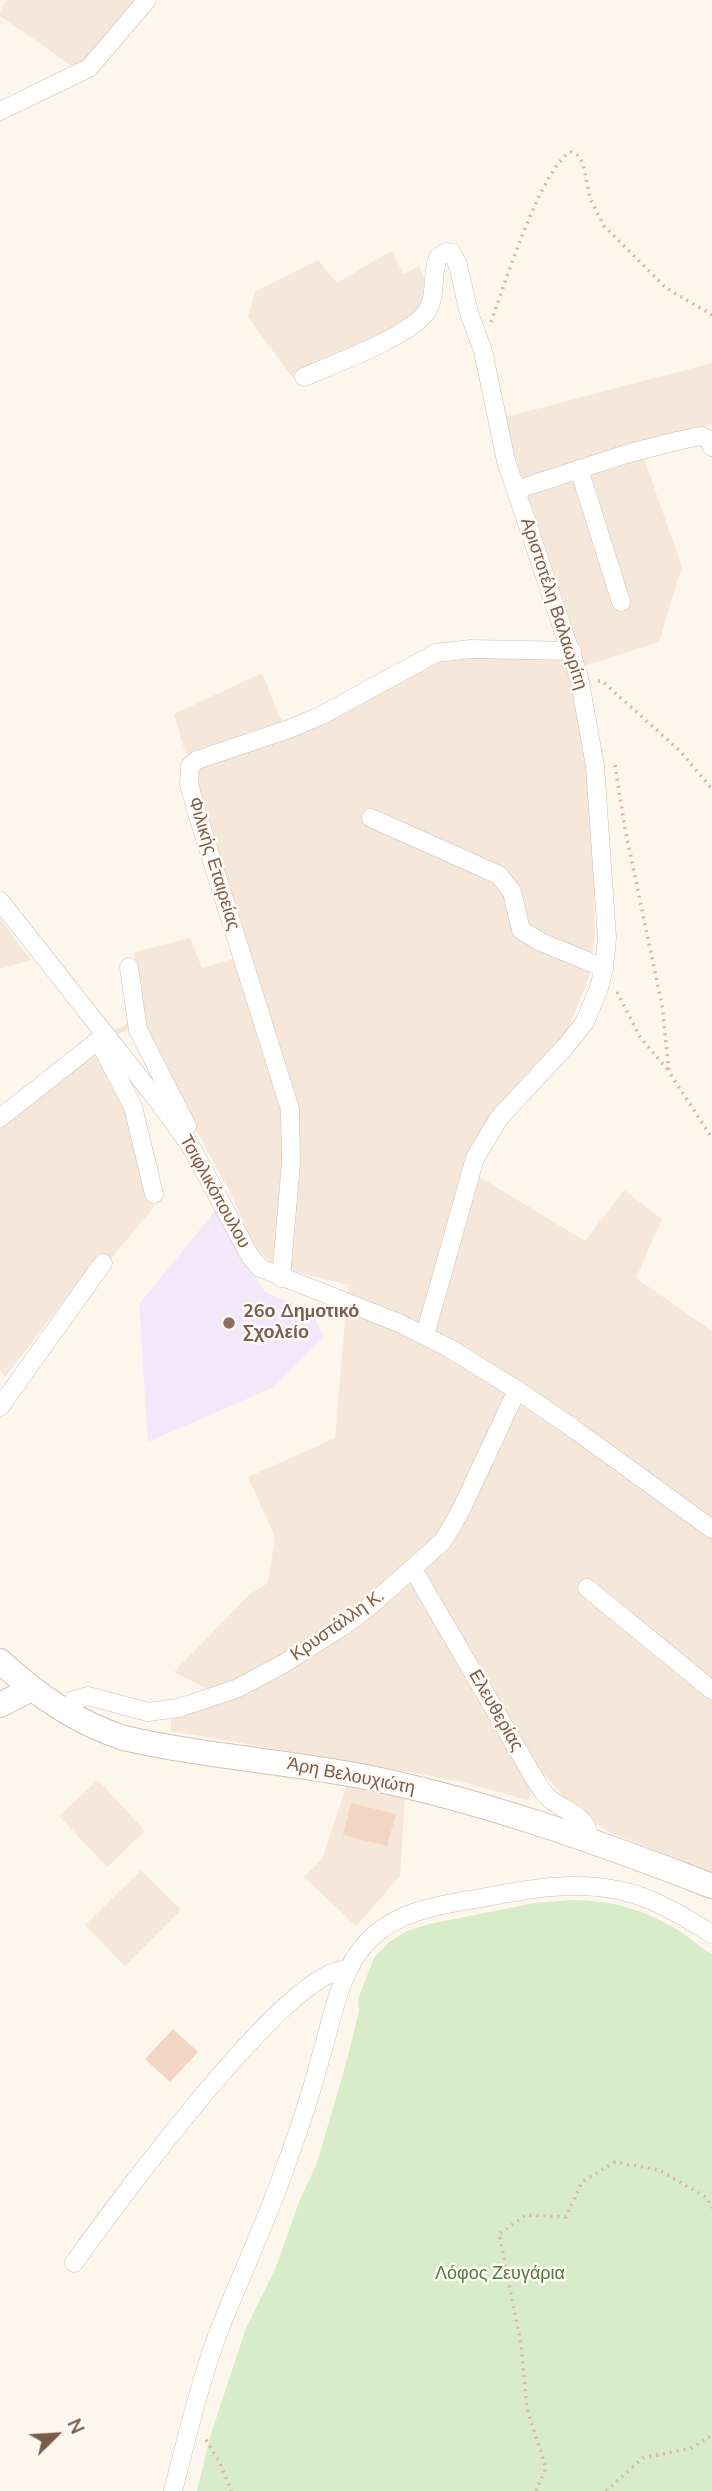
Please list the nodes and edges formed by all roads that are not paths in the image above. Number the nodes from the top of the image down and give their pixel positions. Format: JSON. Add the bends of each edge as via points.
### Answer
{"nodes":[{"id":1,"x":147,"y":0,"type":"edge"},
{"id":2,"x":0,"y":111,"type":"edge"},
{"id":3,"x":304,"y":377,"type":"dead end"},
{"id":4,"x":712,"y":447,"type":"edge"},
{"id":5,"x":579,"y":469,"type":"junction"},
{"id":6,"x":516,"y":490,"type":"junction"},
{"id":7,"x":621,"y":602,"type":"dead end"},
{"id":8,"x":572,"y":651,"type":"junction"},
{"id":9,"x":371,"y":818,"type":"dead end"},
{"id":10,"x":0,"y":901,"type":"edge"},
{"id":11,"x":129,"y":967,"type":"dead end"},
{"id":12,"x":604,"y":968,"type":"junction"},
{"id":13,"x":105,"y":1035,"type":"junction"},
{"id":14,"x":0,"y":1118,"type":"edge"},
{"id":15,"x":196,"y":1156,"type":"junction"},
{"id":16,"x":154,"y":1194,"type":"dead end"},
{"id":17,"x":103,"y":1263,"type":"dead end"},
{"id":18,"x":281,"y":1278,"type":"junction"},
{"id":19,"x":425,"y":1335,"type":"junction"},
{"id":20,"x":517,"y":1390,"type":"junction"},
{"id":21,"x":3,"y":1395,"type":"edge"},
{"id":22,"x":712,"y":1529,"type":"edge"},
{"id":23,"x":413,"y":1569,"type":"junction"},
{"id":24,"x":587,"y":1588,"type":"dead end"},
{"id":25,"x":0,"y":1661,"type":"edge"},
{"id":26,"x":31,"y":1689,"type":"junction"},
{"id":27,"x":712,"y":1689,"type":"edge"},
{"id":28,"x":0,"y":1705,"type":"edge"},
{"id":29,"x":66,"y":1712,"type":"junction"},
{"id":30,"x":588,"y":1839,"type":"junction"},
{"id":31,"x":712,"y":1886,"type":"edge"},
{"id":32,"x":712,"y":1934,"type":"edge"},
{"id":33,"x":348,"y":1969,"type":"junction"},
{"id":34,"x":74,"y":2263,"type":"dead end"},
{"id":35,"x":173,"y":2491,"type":"edge"}],
"edges":[{"from":1,"to":2,"type":"street","via":[[89,68]]},
{"from":3,"to":6,"type":"street","name":"Αριστοτέλη Βαλαωρίτη","via":[[419,320],[431,303],[436,263],[452,253],[480,341],[502,447]]},
{"from":4,"to":5,"type":"street","via":[[698,436]]},
{"from":5,"to":6,"type":"street"},
{"from":5,"to":7,"type":"street"},
{"from":6,"to":8,"type":"street","name":"Αριστοτέλη Βαλαωρίτη"},
{"from":8,"to":12,"type":"street","name":"Αριστοτέλη Βαλαωρίτη","via":[[599,801],[607,937]]},
{"from":8,"to":18,"type":"street","name":"Φιλικής Εταιρείας","via":[[436,653],[320,716],[190,766],[194,804],[290,1109],[291,1163]]},
{"from":9,"to":12,"type":"street","via":[[499,875],[512,892],[521,930]]},
{"from":10,"to":13,"type":"street","name":"Τσιφλικόπουλου"},
{"from":11,"to":15,"type":"street","via":[[138,1030],[192,1135]]},
{"from":12,"to":19,"type":"street","name":"Αριστοτέλη Βαλαωρίτη","via":[[580,1028],[482,1143]]},
{"from":13,"to":14,"type":"street"},
{"from":13,"to":15,"type":"street","name":"Τσιφλικόπουλου"},
{"from":13,"to":16,"type":"street","via":[[102,1044],[132,1107]]},
{"from":15,"to":18,"type":"street","name":"Τσιφλικόπουλου","via":[[250,1256],[260,1268]]},
{"from":17,"to":21,"type":"street"},
{"from":18,"to":19,"type":"street","name":"Τσιφλικόπουλου"},
{"from":19,"to":20,"type":"street","name":"Τσιφλικόπουλου"},
{"from":20,"to":22,"type":"street","name":"Τσιφλικόπουλου"},
{"from":20,"to":23,"type":"street","name":"Κρυστάλλη Κ.","via":[[453,1526]]},
{"from":23,"to":29,"type":"street","name":"Κρυστάλλη Κ.","via":[[342,1627],[236,1689],[159,1712],[83,1696]]},
{"from":23,"to":30,"type":"street","name":"Ελευθερίας","via":[[533,1776],[551,1800],[584,1823]]},
{"from":24,"to":27,"type":"street"},
{"from":25,"to":26,"type":"street","name":"Άρη Βελουχιώτη"},
{"from":26,"to":28,"type":"street"},
{"from":26,"to":29,"type":"street","name":"Άρη Βελουχιώτη"},
{"from":29,"to":30,"type":"street","name":"Άρη Βελουχιώτη","via":[[124,1738],[394,1783]]},
{"from":30,"to":31,"type":"street","name":"Άρη Βελουχιώτη"},
{"from":32,"to":33,"type":"street","via":[[668,1908],[623,1891],[583,1885],[544,1887],[404,1916],[369,1940]]},
{"from":33,"to":34,"type":"street","via":[[333,1971],[317,1981],[249,2045],[147,2164]]},
{"from":33,"to":35,"type":"street","via":[[267,2220],[220,2330]]}]}
